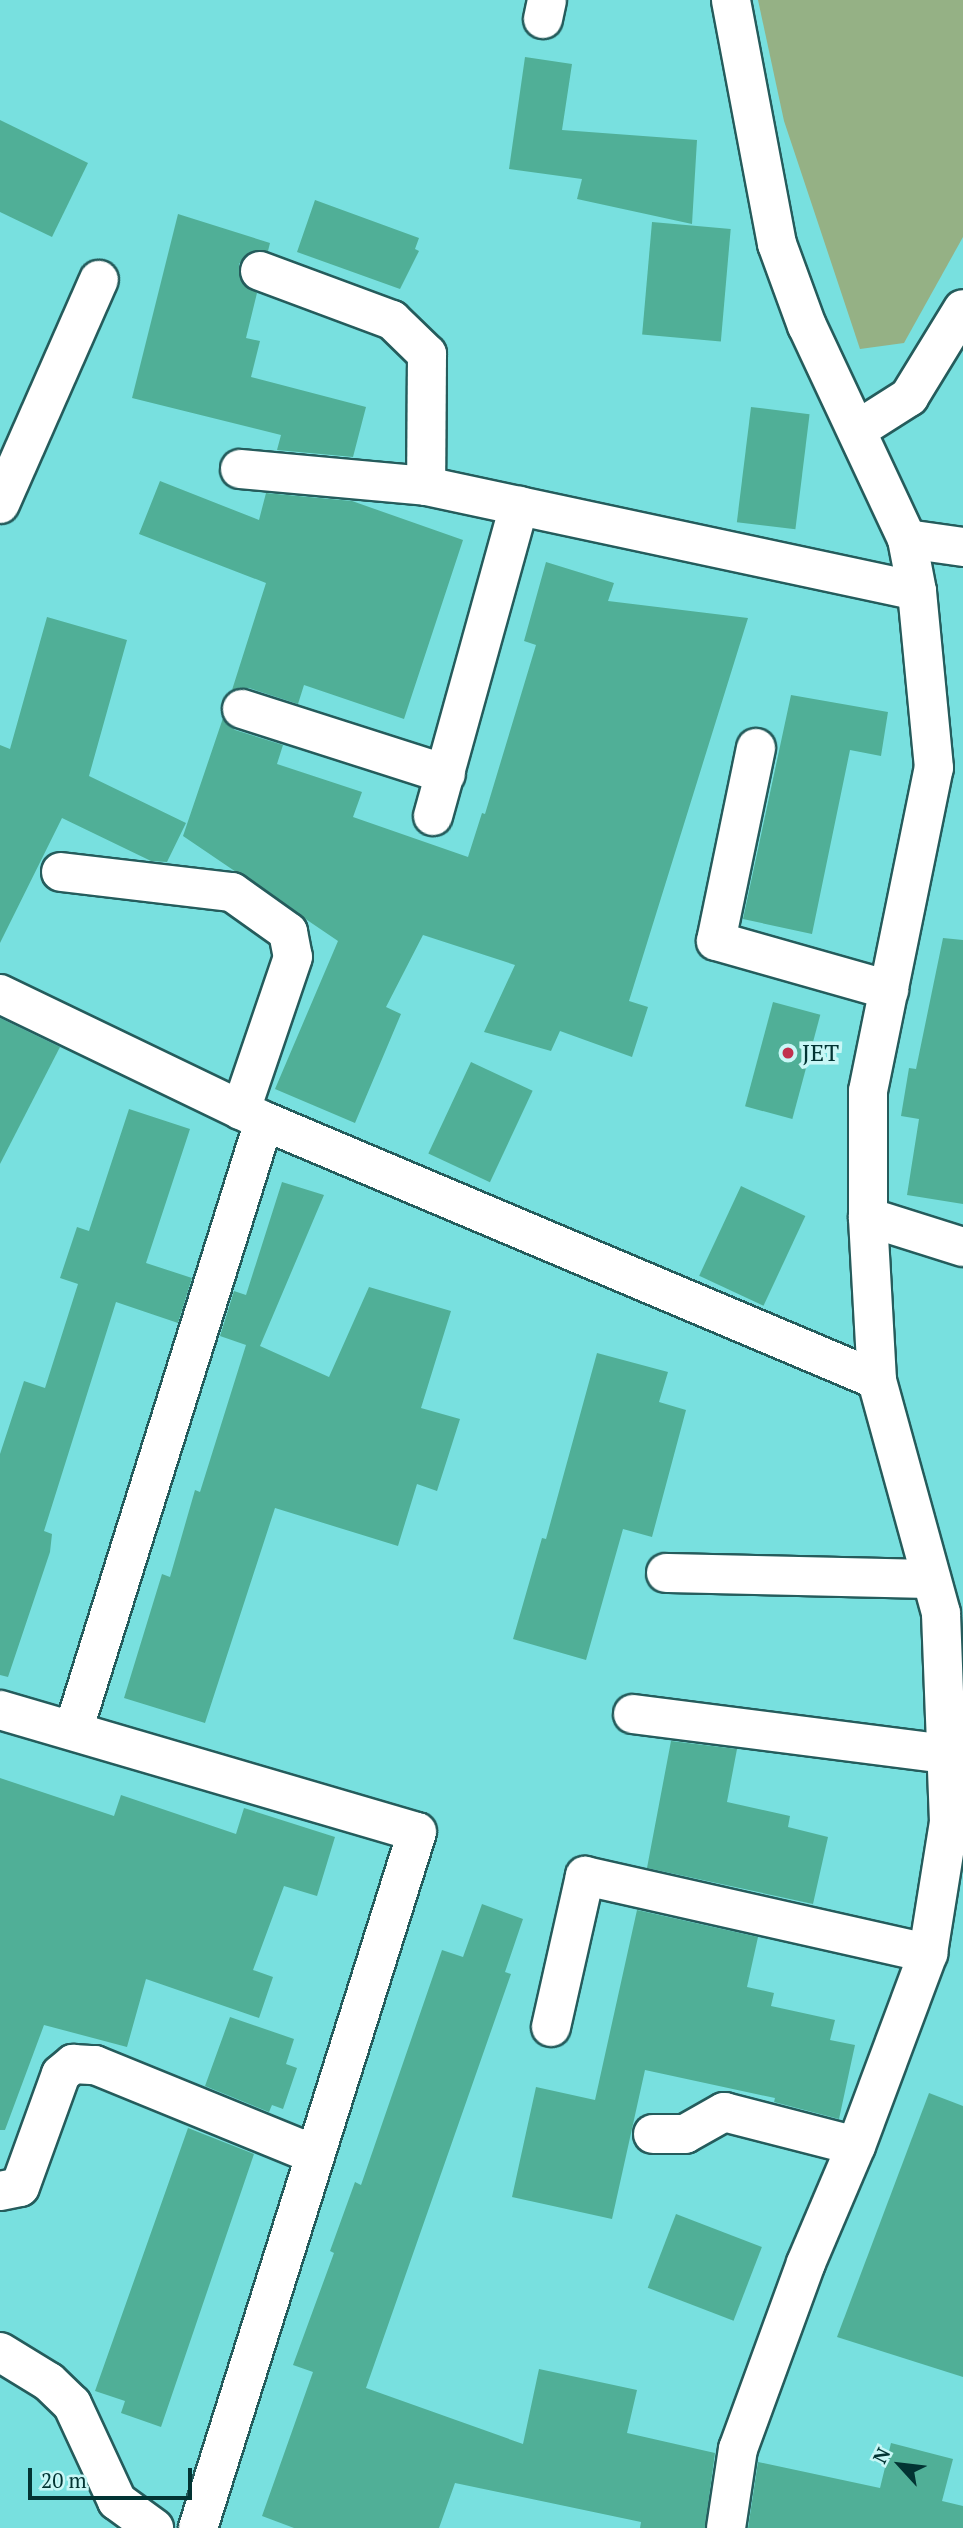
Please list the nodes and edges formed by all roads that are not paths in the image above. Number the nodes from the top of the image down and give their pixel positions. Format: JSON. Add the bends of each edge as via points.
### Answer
{"nodes":[{"id":1,"x":731,"y":0,"type":"edge"},
{"id":2,"x":260,"y":271,"type":"dead end"},
{"id":3,"x":99,"y":280,"type":"dead end"},
{"id":4,"x":963,"y":309,"type":"edge"},
{"id":5,"x":856,"y":430,"type":"junction"},
{"id":6,"x":240,"y":469,"type":"dead end"},
{"id":7,"x":426,"y":485,"type":"junction"},
{"id":8,"x":0,"y":504,"type":"edge"},
{"id":9,"x":519,"y":506,"type":"junction"},
{"id":10,"x":907,"y":539,"type":"junction"},
{"id":11,"x":963,"y":547,"type":"edge"},
{"id":12,"x":916,"y":591,"type":"junction"},
{"id":13,"x":242,"y":709,"type":"dead end"},
{"id":14,"x":756,"y":748,"type":"dead end"},
{"id":15,"x":446,"y":774,"type":"junction"},
{"id":16,"x":433,"y":816,"type":"dead end"},
{"id":17,"x":61,"y":872,"type":"dead end"},
{"id":18,"x":889,"y":990,"type":"junction"},
{"id":19,"x":0,"y":994,"type":"edge"},
{"id":20,"x":252,"y":1115,"type":"junction"},
{"id":21,"x":868,"y":1217,"type":"junction"},
{"id":22,"x":963,"y":1247,"type":"edge"},
{"id":23,"x":877,"y":1380,"type":"junction"},
{"id":24,"x":666,"y":1573,"type":"dead end"},
{"id":25,"x":945,"y":1602,"type":"edge"},
{"id":26,"x":0,"y":1710,"type":"edge"},
{"id":27,"x":633,"y":1714,"type":"dead end"},
{"id":28,"x":73,"y":1731,"type":"junction"},
{"id":29,"x":947,"y":1754,"type":"junction"},
{"id":30,"x":928,"y":1953,"type":"junction"},
{"id":31,"x":551,"y":2027,"type":"dead end"},
{"id":32,"x":653,"y":2134,"type":"dead end"},
{"id":33,"x":856,"y":2146,"type":"junction"},
{"id":34,"x":315,"y":2155,"type":"junction"},
{"id":35,"x":0,"y":2191,"type":"edge"},
{"id":36,"x":0,"y":2352,"type":"edge"},
{"id":37,"x":154,"y":2528,"type":"edge"},
{"id":38,"x":198,"y":2528,"type":"edge"},
{"id":39,"x":726,"y":2528,"type":"edge"}],
"edges":[{"from":1,"to":5,"type":"street","via":[[777,244],[807,326]]},
{"from":2,"to":7,"type":"street","via":[[392,320],[427,354]]},
{"from":3,"to":8,"type":"street"},
{"from":4,"to":5,"type":"street","via":[[909,397]]},
{"from":5,"to":10,"type":"street"},
{"from":6,"to":7,"type":"street"},
{"from":7,"to":9,"type":"street"},
{"from":9,"to":12,"type":"street"},
{"from":9,"to":15,"type":"street"},
{"from":10,"to":11,"type":"street"},
{"from":10,"to":12,"type":"street"},
{"from":12,"to":18,"type":"street","via":[[934,768]]},
{"from":13,"to":15,"type":"street"},
{"from":14,"to":18,"type":"street","via":[[716,941]]},
{"from":15,"to":16,"type":"street"},
{"from":17,"to":20,"type":"street","via":[[232,892],[288,932],[293,957]]},
{"from":18,"to":21,"type":"street","via":[[868,1091]]},
{"from":19,"to":20,"type":"street"},
{"from":20,"to":23,"type":"street"},
{"from":20,"to":28,"type":"street"},
{"from":21,"to":22,"type":"street"},
{"from":21,"to":23,"type":"street"},
{"from":23,"to":25,"type":"street"},
{"from":24,"to":25,"type":"street"},
{"from":25,"to":29,"type":"street"},
{"from":26,"to":28,"type":"street"},
{"from":27,"to":29,"type":"street"},
{"from":28,"to":34,"type":"street","via":[[417,1832]]},
{"from":29,"to":30,"type":"street","via":[[948,1822]]},
{"from":30,"to":31,"type":"street","via":[[585,1876]]},
{"from":30,"to":33,"type":"street"},
{"from":32,"to":33,"type":"street","via":[[685,2134],[724,2112]]},
{"from":33,"to":39,"type":"street","via":[[806,2263],[738,2449]]},
{"from":34,"to":35,"type":"street","via":[[95,2065],[73,2064],[61,2074],[20,2187]]},
{"from":34,"to":38,"type":"street"},
{"from":36,"to":37,"type":"street","via":[[49,2382],[72,2404],[117,2501]]}]}
